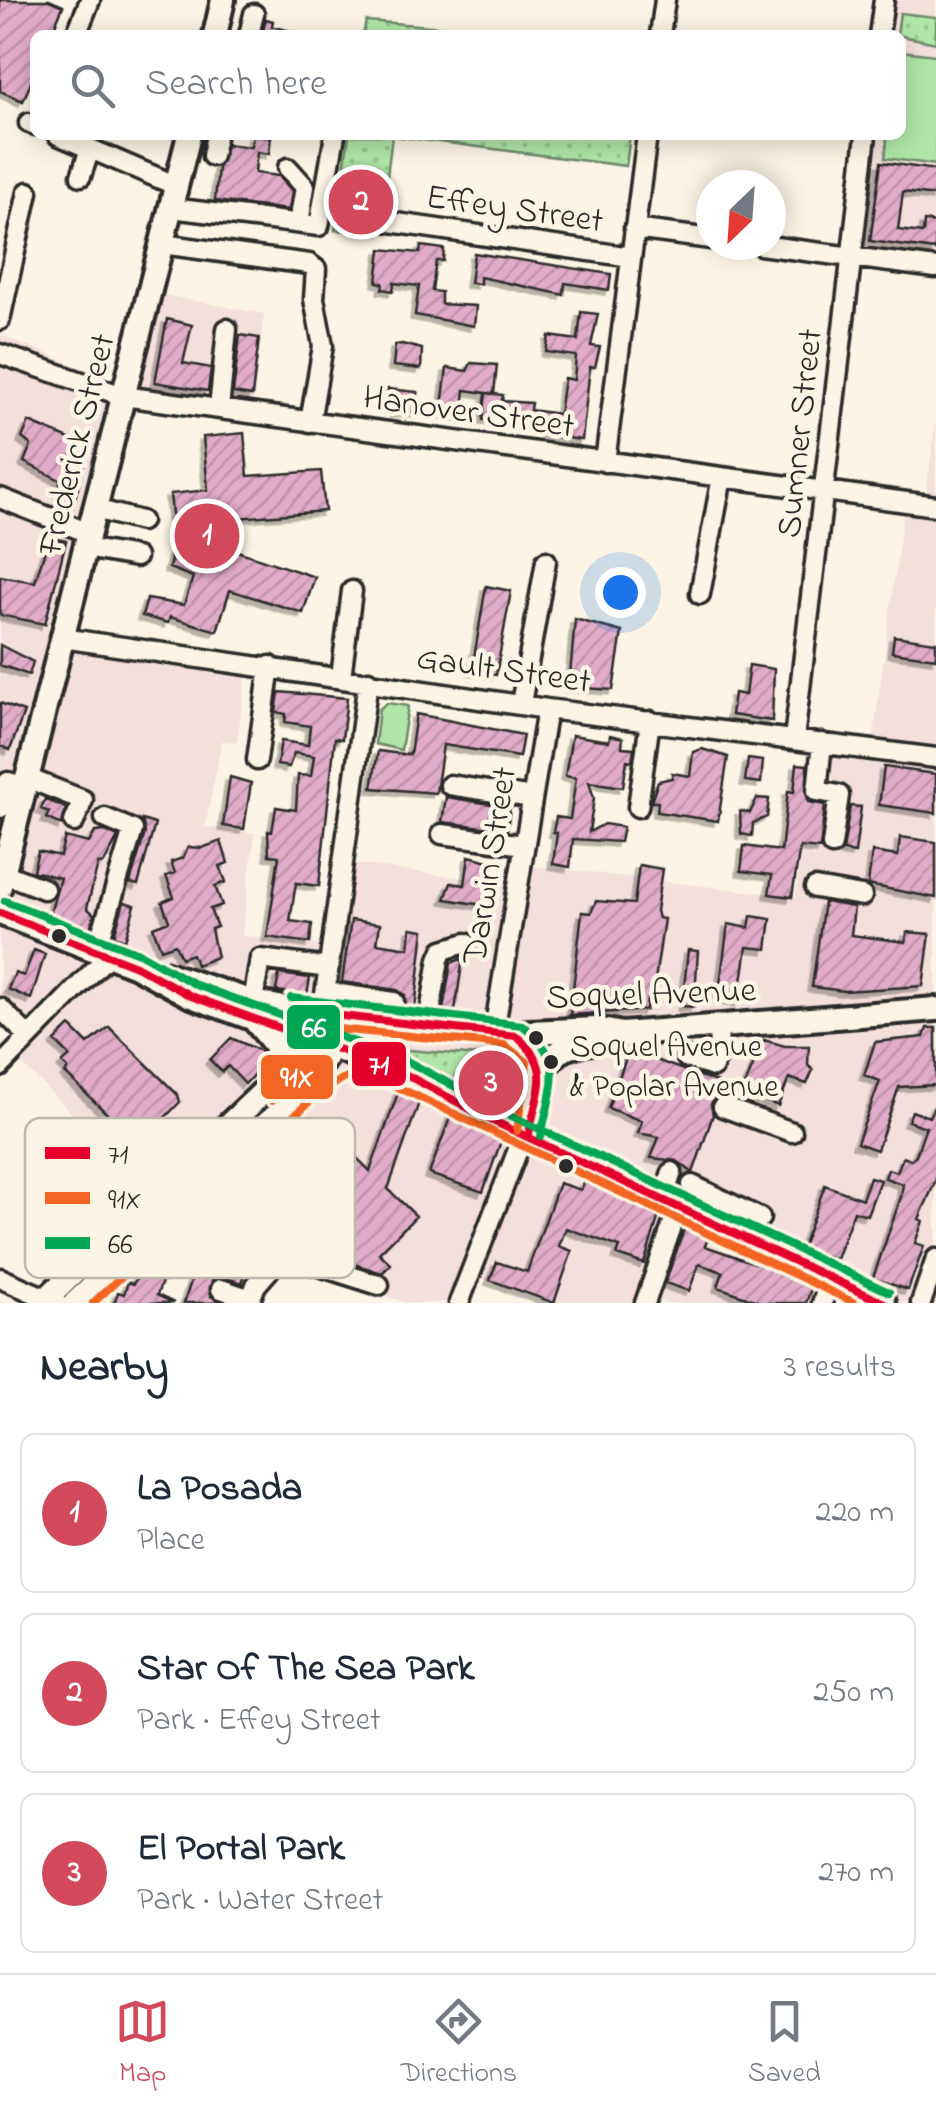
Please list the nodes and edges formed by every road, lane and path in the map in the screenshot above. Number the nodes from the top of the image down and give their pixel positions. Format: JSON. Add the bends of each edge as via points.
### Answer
{"nodes":[{"id":1,"x":90,"y":0,"type":"edge"},
{"id":2,"x":224,"y":0,"type":"edge"},
{"id":3,"x":665,"y":0,"type":"edge"},
{"id":4,"x":884,"y":0,"type":"edge"},
{"id":5,"x":254,"y":14,"type":"dead end"},
{"id":6,"x":78,"y":30,"type":"edge"},
{"id":7,"x":215,"y":30,"type":"edge"},
{"id":8,"x":250,"y":30,"type":"edge"},
{"id":9,"x":661,"y":30,"type":"edge"},
{"id":10,"x":880,"y":30,"type":"edge"},
{"id":11,"x":69,"y":140,"type":"edge"},
{"id":12,"x":194,"y":140,"type":"edge"},
{"id":13,"x":215,"y":140,"type":"edge"},
{"id":14,"x":334,"y":140,"type":"edge"},
{"id":15,"x":646,"y":140,"type":"edge"},
{"id":16,"x":865,"y":140,"type":"edge"},
{"id":17,"x":90,"y":149,"type":"junction"},
{"id":18,"x":212,"y":156,"type":"dead end"},
{"id":19,"x":288,"y":168,"type":"dead end"},
{"id":20,"x":81,"y":176,"type":"dead end"},
{"id":21,"x":28,"y":192,"type":"dead end"},
{"id":22,"x":174,"y":197,"type":"junction"},
{"id":23,"x":390,"y":222,"type":"dead end"},
{"id":24,"x":299,"y":223,"type":"junction"},
{"id":25,"x":634,"y":228,"type":"junction"},
{"id":26,"x":696,"y":236,"type":"edge"},
{"id":27,"x":162,"y":244,"type":"junction"},
{"id":28,"x":786,"y":248,"type":"edge"},
{"id":29,"x":631,"y":257,"type":"junction"},
{"id":30,"x":850,"y":257,"type":"junction"},
{"id":31,"x":936,"y":268,"type":"edge"},
{"id":32,"x":0,"y":320,"type":"edge"},
{"id":33,"x":227,"y":328,"type":"dead end"},
{"id":34,"x":0,"y":354,"type":"edge"},
{"id":35,"x":123,"y":396,"type":"junction"},
{"id":36,"x":220,"y":410,"type":"junction"},
{"id":37,"x":310,"y":422,"type":"junction"},
{"id":38,"x":604,"y":462,"type":"junction"},
{"id":39,"x":722,"y":477,"type":"junction"},
{"id":40,"x":825,"y":491,"type":"junction"},
{"id":41,"x":0,"y":498,"type":"edge"},
{"id":42,"x":936,"y":506,"type":"edge"},
{"id":43,"x":95,"y":509,"type":"junction"},
{"id":44,"x":142,"y":520,"type":"dead end"},
{"id":45,"x":87,"y":540,"type":"junction"},
{"id":46,"x":136,"y":557,"type":"dead end"},
{"id":47,"x":546,"y":561,"type":"dead end"},
{"id":48,"x":352,"y":591,"type":"dead end"},
{"id":49,"x":700,"y":594,"type":"dead end"},
{"id":50,"x":62,"y":638,"type":"junction"},
{"id":51,"x":270,"y":666,"type":"junction"},
{"id":52,"x":341,"y":677,"type":"junction"},
{"id":53,"x":368,"y":681,"type":"junction"},
{"id":54,"x":521,"y":704,"type":"junction"},
{"id":55,"x":547,"y":709,"type":"junction"},
{"id":56,"x":650,"y":722,"type":"junction"},
{"id":57,"x":794,"y":739,"type":"junction"},
{"id":58,"x":822,"y":743,"type":"junction"},
{"id":59,"x":936,"y":758,"type":"edge"},
{"id":60,"x":257,"y":760,"type":"dead end"},
{"id":61,"x":26,"y":783,"type":"junction"},
{"id":62,"x":450,"y":785,"type":"dead end"},
{"id":63,"x":532,"y":798,"type":"junction"},
{"id":64,"x":638,"y":806,"type":"dead end"},
{"id":65,"x":6,"y":814,"type":"edge"},
{"id":66,"x":105,"y":818,"type":"dead end"},
{"id":67,"x":74,"y":822,"type":"dead end"},
{"id":68,"x":442,"y":834,"type":"dead end"},
{"id":69,"x":832,"y":844,"type":"dead end"},
{"id":70,"x":524,"y":845,"type":"junction"},
{"id":71,"x":3,"y":868,"type":"edge"},
{"id":72,"x":815,"y":888,"type":"dead end"},
{"id":73,"x":44,"y":889,"type":"dead end"},
{"id":74,"x":862,"y":896,"type":"dead end"},
{"id":75,"x":0,"y":913,"type":"edge"},
{"id":76,"x":466,"y":943,"type":"dead end"},
{"id":77,"x":102,"y":954,"type":"junction"},
{"id":78,"x":329,"y":968,"type":"junction"},
{"id":79,"x":325,"y":1006,"type":"junction"},
{"id":80,"x":0,"y":1008,"type":"edge"},
{"id":81,"x":936,"y":1009,"type":"edge"},
{"id":82,"x":254,"y":1011,"type":"junction"},
{"id":83,"x":428,"y":1026,"type":"junction"},
{"id":84,"x":718,"y":1026,"type":"junction"},
{"id":85,"x":500,"y":1032,"type":"junction"},
{"id":86,"x":622,"y":1034,"type":"junction"},
{"id":87,"x":29,"y":1038,"type":"junction"},
{"id":88,"x":321,"y":1043,"type":"junction"},
{"id":89,"x":687,"y":1058,"type":"dead end"},
{"id":90,"x":370,"y":1060,"type":"junction"},
{"id":91,"x":0,"y":1067,"type":"edge"},
{"id":92,"x":400,"y":1072,"type":"junction"},
{"id":93,"x":542,"y":1075,"type":"junction"},
{"id":94,"x":275,"y":1081,"type":"junction"},
{"id":95,"x":303,"y":1090,"type":"junction"},
{"id":96,"x":724,"y":1103,"type":"dead end"},
{"id":97,"x":531,"y":1106,"type":"junction"},
{"id":98,"x":237,"y":1118,"type":"edge"},
{"id":99,"x":273,"y":1118,"type":"edge"},
{"id":100,"x":794,"y":1128,"type":"dead end"},
{"id":101,"x":528,"y":1134,"type":"junction"},
{"id":102,"x":672,"y":1172,"type":"dead end"},
{"id":103,"x":692,"y":1185,"type":"dead end"},
{"id":104,"x":671,"y":1202,"type":"junction"},
{"id":105,"x":760,"y":1218,"type":"dead end"},
{"id":106,"x":936,"y":1260,"type":"edge"},
{"id":107,"x":355,"y":1277,"type":"edge"},
{"id":108,"x":0,"y":1278,"type":"edge"},
{"id":109,"x":73,"y":1278,"type":"edge"},
{"id":110,"x":102,"y":1278,"type":"edge"},
{"id":111,"x":264,"y":1278,"type":"edge"},
{"id":112,"x":831,"y":1278,"type":"junction"},
{"id":113,"x":379,"y":1285,"type":"dead end"},
{"id":114,"x":221,"y":1289,"type":"dead end"},
{"id":115,"x":927,"y":1297,"type":"edge"},
{"id":116,"x":250,"y":1301,"type":"edge"},
{"id":117,"x":48,"y":1302,"type":"edge"},
{"id":118,"x":75,"y":1303,"type":"edge"},
{"id":119,"x":459,"y":1303,"type":"edge"},
{"id":120,"x":645,"y":1303,"type":"edge"},
{"id":121,"x":822,"y":1303,"type":"edge"},
{"id":122,"x":884,"y":1303,"type":"edge"}],
"edges":[{"from":1,"to":6,"type":"street"},
{"from":2,"to":7,"type":"main road"},
{"from":3,"to":9,"type":"street"},
{"from":4,"to":10,"type":"street"},
{"from":5,"to":8,"type":"street"},
{"from":11,"to":17,"type":"street"},
{"from":12,"to":22,"type":"main road","name":"Frederick Street"},
{"from":13,"to":18,"type":"street"},
{"from":14,"to":24,"type":"street","via":[[319,226]]},
{"from":15,"to":25,"type":"street"},
{"from":16,"to":30,"type":"street","name":"Sumner Street"},
{"from":17,"to":20,"type":"street"},
{"from":17,"to":22,"type":"street"},
{"from":19,"to":24,"type":"street","via":[[305,186]]},
{"from":21,"to":32,"type":"street"},
{"from":22,"to":24,"type":"street"},
{"from":22,"to":27,"type":"main road","name":"Frederick Street"},
{"from":23,"to":29,"type":"street","name":"Effey Street"},
{"from":25,"to":26,"type":"street","name":"Effey Street"},
{"from":25,"to":29,"type":"street"},
{"from":27,"to":35,"type":"main road","name":"Frederick Street"},
{"from":27,"to":37,"type":"street","via":[[316,270],[323,346]]},
{"from":28,"to":30,"type":"street"},
{"from":29,"to":38,"type":"street"},
{"from":30,"to":31,"type":"street"},
{"from":30,"to":40,"type":"street","name":"Sumner Street"},
{"from":33,"to":36,"type":"street"},
{"from":34,"to":35,"type":"street","name":"Hanover Street"},
{"from":35,"to":36,"type":"street","name":"Hanover Street"},
{"from":35,"to":43,"type":"main road","name":"Frederick Street"},
{"from":36,"to":37,"type":"street","name":"Hanover Street"},
{"from":37,"to":38,"type":"street","name":"Hanover Street"},
{"from":38,"to":39,"type":"street","name":"Hanover Street"},
{"from":39,"to":40,"type":"street","name":"Hanover Street"},
{"from":39,"to":49,"type":"street"},
{"from":40,"to":42,"type":"street","name":"Hanover Street"},
{"from":40,"to":57,"type":"street","name":"Sumner Street"},
{"from":41,"to":45,"type":"street"},
{"from":43,"to":44,"type":"street"},
{"from":43,"to":45,"type":"main road","name":"Frederick Street"},
{"from":45,"to":46,"type":"street"},
{"from":45,"to":50,"type":"main road","name":"Frederick Street"},
{"from":47,"to":54,"type":"street"},
{"from":48,"to":52,"type":"street"},
{"from":50,"to":51,"type":"street","name":"Gault Street"},
{"from":50,"to":61,"type":"main road","name":"Frederick Street"},
{"from":51,"to":52,"type":"street","name":"Gault Street"},
{"from":51,"to":60,"type":"street"},
{"from":52,"to":53,"type":"street","name":"Gault Street"},
{"from":53,"to":54,"type":"street","name":"Gault Street"},
{"from":53,"to":78,"type":"street"},
{"from":54,"to":55,"type":"street","name":"Gault Street"},
{"from":55,"to":56,"type":"street","name":"Gault Street"},
{"from":55,"to":63,"type":"street","name":"Darwin Street"},
{"from":56,"to":57,"type":"street","name":"Gault Street"},
{"from":56,"to":64,"type":"street"},
{"from":57,"to":58,"type":"street","name":"Gault Street"},
{"from":58,"to":59,"type":"street","name":"Gault Street"},
{"from":58,"to":69,"type":"street","via":[[817,792],[840,794]]},
{"from":61,"to":65,"type":"main road","name":"Frederick Street"},
{"from":61,"to":67,"type":"street","via":[[83,800]]},
{"from":62,"to":63,"type":"street"},
{"from":63,"to":70,"type":"street","name":"Darwin Street"},
{"from":65,"to":71,"type":"main road","name":"Frederick Street"},
{"from":66,"to":77,"type":"street","via":[[132,830]]},
{"from":68,"to":70,"type":"street"},
{"from":70,"to":85,"type":"street","name":"Darwin Street"},
{"from":71,"to":73,"type":"street"},
{"from":72,"to":74,"type":"street"},
{"from":75,"to":77,"type":"main road","name":"Soquel Avenue"},
{"from":76,"to":83,"type":"street","via":[[443,950]]},
{"from":77,"to":82,"type":"main road","name":"Soquel Avenue","via":[[191,996]]},
{"from":77,"to":87,"type":"street"},
{"from":78,"to":79,"type":"street"},
{"from":78,"to":82,"type":"street","via":[[260,959]]},
{"from":79,"to":82,"type":"main road","name":"Soquel Avenue"},
{"from":79,"to":83,"type":"main road","name":"Soquel Avenue"},
{"from":79,"to":88,"type":"main road"},
{"from":80,"to":87,"type":"street"},
{"from":81,"to":84,"type":"main road","name":"Soquel Avenue"},
{"from":82,"to":88,"type":"main road","name":"Soquel Avenue"},
{"from":82,"to":94,"type":"main road","via":[[276,1046]]},
{"from":83,"to":85,"type":"main road","name":"Soquel Avenue"},
{"from":84,"to":86,"type":"main road","name":"Soquel Avenue"},
{"from":84,"to":89,"type":"street","via":[[712,1067]]},
{"from":85,"to":86,"type":"main road","name":"Soquel Avenue"},
{"from":85,"to":93,"type":"main road","via":[[536,1052]]},
{"from":86,"to":93,"type":"main road","via":[[564,1046]]},
{"from":87,"to":91,"type":"street"},
{"from":88,"to":90,"type":"main road","name":"Soquel Avenue"},
{"from":88,"to":94,"type":"main road"},
{"from":88,"to":95,"type":"main road"},
{"from":90,"to":92,"type":"main road","name":"Soquel Avenue"},
{"from":90,"to":95,"type":"main road","via":[[337,1067]]},
{"from":92,"to":97,"type":"main road","via":[[427,1076],[509,1116]]},
{"from":92,"to":101,"type":"main road"},
{"from":93,"to":97,"type":"main road"},
{"from":94,"to":98,"type":"main road"},
{"from":95,"to":99,"type":"main road"},
{"from":96,"to":100,"type":"street"},
{"from":97,"to":101,"type":"main road"},
{"from":101,"to":104,"type":"main road"},
{"from":101,"to":119,"type":"street"},
{"from":102,"to":104,"type":"street"},
{"from":103,"to":105,"type":"street"},
{"from":104,"to":112,"type":"main road"},
{"from":104,"to":120,"type":"street"},
{"from":106,"to":115,"type":"street"},
{"from":107,"to":113,"type":"street"},
{"from":108,"to":117,"type":"street"},
{"from":109,"to":117,"type":"main road"},
{"from":110,"to":118,"type":"main road"},
{"from":111,"to":116,"type":"street"},
{"from":112,"to":121,"type":"street"},
{"from":112,"to":122,"type":"main road"},
{"from":114,"to":116,"type":"street"}]}
